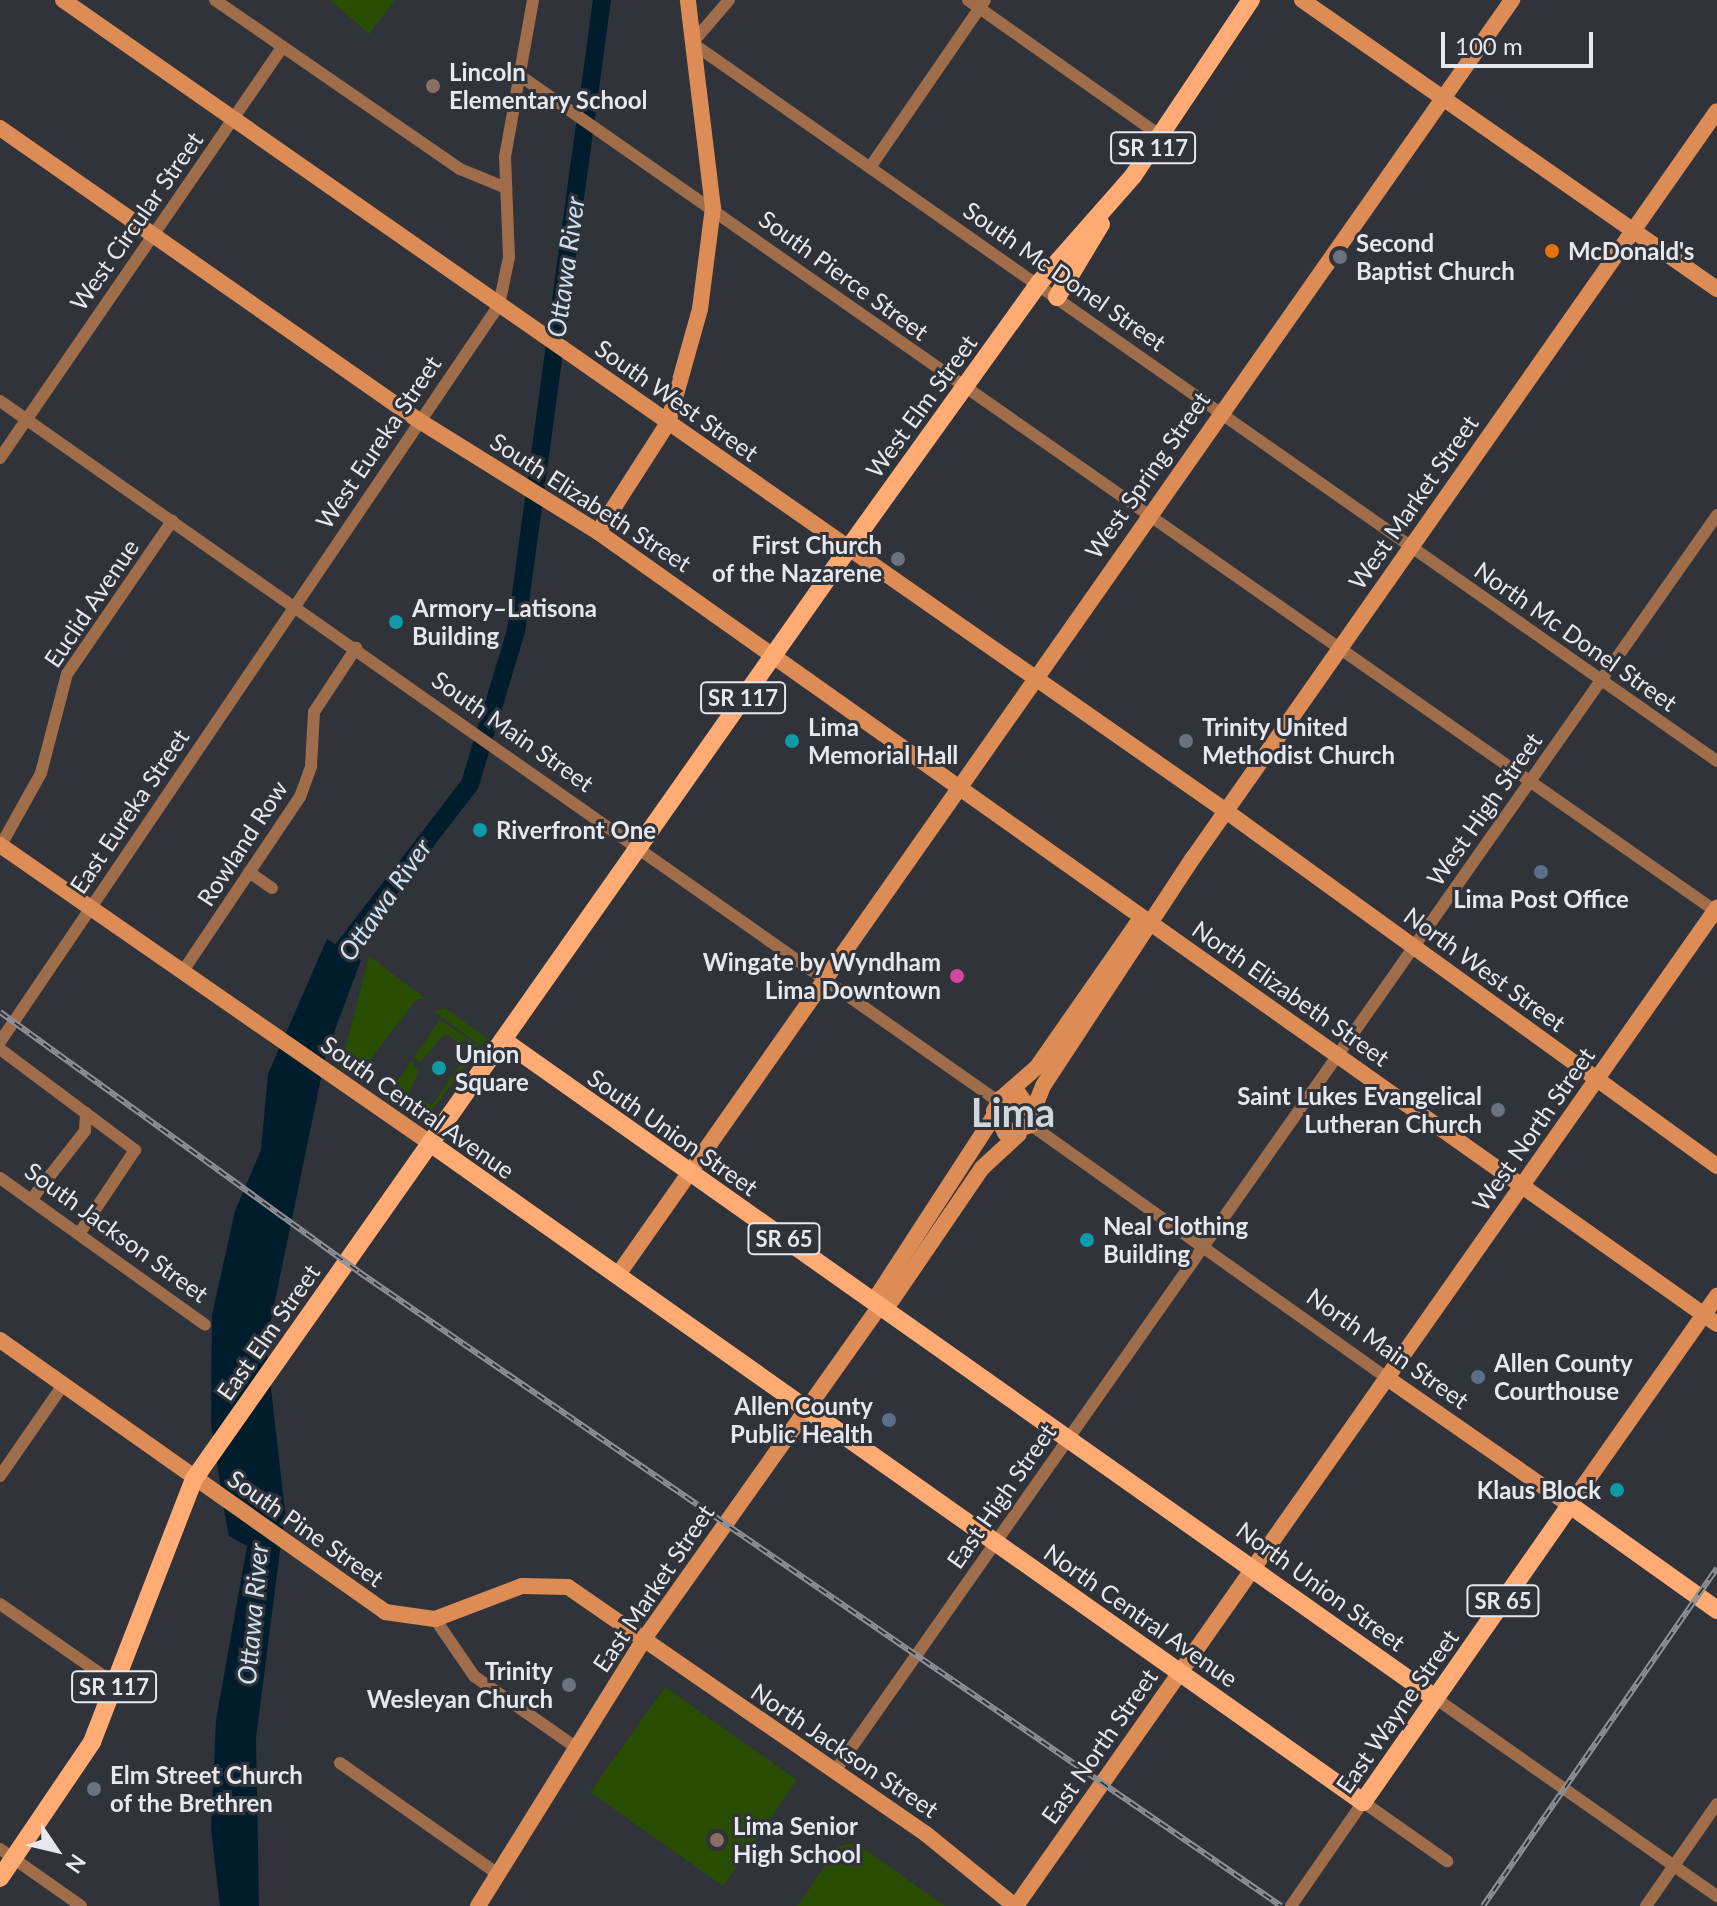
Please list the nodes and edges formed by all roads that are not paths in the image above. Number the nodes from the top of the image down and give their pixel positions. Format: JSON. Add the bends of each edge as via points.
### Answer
{"nodes":[{"id":1,"x":63,"y":0,"type":"edge"},
{"id":2,"x":215,"y":0,"type":"edge"},
{"id":3,"x":533,"y":0,"type":"edge"},
{"id":4,"x":688,"y":0,"type":"edge"},
{"id":5,"x":729,"y":0,"type":"edge"},
{"id":6,"x":968,"y":0,"type":"edge"},
{"id":7,"x":1251,"y":0,"type":"edge"},
{"id":8,"x":1302,"y":0,"type":"edge"},
{"id":9,"x":1512,"y":0,"type":"edge"},
{"id":10,"x":982,"y":4,"type":"edge"},
{"id":11,"x":692,"y":43,"type":"junction"},
{"id":12,"x":283,"y":47,"type":"junction"},
{"id":13,"x":519,"y":75,"type":"junction"},
{"id":14,"x":1443,"y":98,"type":"junction"},
{"id":15,"x":1717,"y":111,"type":"edge"},
{"id":16,"x":233,"y":119,"type":"junction"},
{"id":17,"x":0,"y":128,"type":"edge"},
{"id":18,"x":1162,"y":137,"type":"junction"},
{"id":19,"x":871,"y":166,"type":"junction"},
{"id":20,"x":506,"y":188,"type":"junction"},
{"id":21,"x":1110,"y":202,"type":"junction"},
{"id":22,"x":713,"y":208,"type":"junction"},
{"id":23,"x":1633,"y":232,"type":"junction"},
{"id":24,"x":152,"y":236,"type":"junction"},
{"id":25,"x":1039,"y":283,"type":"junction"},
{"id":26,"x":1717,"y":289,"type":"edge"},
{"id":27,"x":1057,"y":297,"type":"junction"},
{"id":28,"x":499,"y":305,"type":"junction"},
{"id":29,"x":964,"y":387,"type":"junction"},
{"id":30,"x":0,"y":401,"type":"edge"},
{"id":31,"x":1219,"y":414,"type":"junction"},
{"id":32,"x":25,"y":419,"type":"junction"},
{"id":33,"x":418,"y":420,"type":"junction"},
{"id":34,"x":668,"y":423,"type":"junction"},
{"id":35,"x":0,"y":458,"type":"edge"},
{"id":36,"x":1717,"y":515,"type":"edge"},
{"id":37,"x":1148,"y":517,"type":"junction"},
{"id":38,"x":172,"y":521,"type":"junction"},
{"id":39,"x":598,"y":532,"type":"junction"},
{"id":40,"x":1411,"y":548,"type":"junction"},
{"id":41,"x":848,"y":549,"type":"junction"},
{"id":42,"x":294,"y":604,"type":"junction"},
{"id":43,"x":356,"y":648,"type":"junction"},
{"id":44,"x":1339,"y":650,"type":"junction"},
{"id":45,"x":774,"y":654,"type":"junction"},
{"id":46,"x":1034,"y":679,"type":"junction"},
{"id":47,"x":1601,"y":680,"type":"junction"},
{"id":48,"x":1717,"y":761,"type":"edge"},
{"id":49,"x":1529,"y":782,"type":"junction"},
{"id":50,"x":957,"y":787,"type":"junction"},
{"id":51,"x":1226,"y":811,"type":"junction"},
{"id":52,"x":0,"y":845,"type":"edge"},
{"id":53,"x":638,"y":847,"type":"junction"},
{"id":54,"x":249,"y":872,"type":"junction"},
{"id":55,"x":272,"y":888,"type":"dead end"},
{"id":56,"x":90,"y":908,"type":"junction"},
{"id":57,"x":1716,"y":910,"type":"edge"},
{"id":58,"x":1150,"y":922,"type":"junction"},
{"id":59,"x":1413,"y":947,"type":"junction"},
{"id":60,"x":183,"y":971,"type":"junction"},
{"id":61,"x":822,"y":978,"type":"junction"},
{"id":62,"x":503,"y":1040,"type":"junction"},
{"id":63,"x":0,"y":1042,"type":"edge"},
{"id":64,"x":0,"y":1049,"type":"edge"},
{"id":65,"x":1337,"y":1055,"type":"junction"},
{"id":66,"x":1597,"y":1080,"type":"junction"},
{"id":67,"x":999,"y":1104,"type":"junction"},
{"id":68,"x":86,"y":1113,"type":"junction"},
{"id":69,"x":1028,"y":1125,"type":"junction"},
{"id":70,"x":430,"y":1143,"type":"junction"},
{"id":71,"x":1717,"y":1166,"type":"edge"},
{"id":72,"x":689,"y":1173,"type":"junction"},
{"id":73,"x":0,"y":1178,"type":"edge"},
{"id":74,"x":1522,"y":1186,"type":"junction"},
{"id":75,"x":31,"y":1200,"type":"junction"},
{"id":76,"x":79,"y":1234,"type":"junction"},
{"id":77,"x":1204,"y":1246,"type":"junction"},
{"id":78,"x":617,"y":1276,"type":"junction"},
{"id":79,"x":1717,"y":1296,"type":"edge"},
{"id":80,"x":887,"y":1312,"type":"junction"},
{"id":81,"x":1710,"y":1320,"type":"edge"},
{"id":82,"x":205,"y":1325,"type":"dead end"},
{"id":83,"x":0,"y":1340,"type":"edge"},
{"id":84,"x":1387,"y":1378,"type":"junction"},
{"id":85,"x":63,"y":1385,"type":"junction"},
{"id":86,"x":806,"y":1409,"type":"junction"},
{"id":87,"x":1068,"y":1438,"type":"junction"},
{"id":88,"x":0,"y":1476,"type":"edge"},
{"id":89,"x":194,"y":1479,"type":"junction"},
{"id":90,"x":1570,"y":1505,"type":"junction"},
{"id":91,"x":995,"y":1542,"type":"junction"},
{"id":92,"x":1254,"y":1567,"type":"junction"},
{"id":93,"x":0,"y":1604,"type":"edge"},
{"id":94,"x":1717,"y":1610,"type":"edge"},
{"id":95,"x":435,"y":1619,"type":"junction"},
{"id":96,"x":644,"y":1639,"type":"junction"},
{"id":97,"x":1180,"y":1672,"type":"junction"},
{"id":98,"x":115,"y":1684,"type":"junction"},
{"id":99,"x":1435,"y":1698,"type":"junction"},
{"id":100,"x":577,"y":1748,"type":"junction"},
{"id":101,"x":340,"y":1763,"type":"dead end"},
{"id":102,"x":835,"y":1771,"type":"junction"},
{"id":103,"x":1363,"y":1802,"type":"junction"},
{"id":104,"x":1717,"y":1804,"type":"edge"},
{"id":105,"x":7,"y":1854,"type":"edge"},
{"id":106,"x":1447,"y":1861,"type":"dead end"},
{"id":107,"x":1674,"y":1866,"type":"junction"},
{"id":108,"x":498,"y":1874,"type":"junction"},
{"id":109,"x":0,"y":1878,"type":"edge"},
{"id":110,"x":1717,"y":1896,"type":"edge"},
{"id":111,"x":81,"y":1906,"type":"edge"},
{"id":112,"x":478,"y":1906,"type":"edge"},
{"id":113,"x":1015,"y":1906,"type":"edge"},
{"id":114,"x":1291,"y":1906,"type":"edge"},
{"id":115,"x":1646,"y":1906,"type":"edge"}],
"edges":[{"from":1,"to":16,"type":"street","name":"South West Street"},
{"from":2,"to":12,"type":"street"},
{"from":3,"to":13,"type":"street"},
{"from":4,"to":11,"type":"street"},
{"from":5,"to":11,"type":"street"},
{"from":6,"to":10,"type":"street"},
{"from":7,"to":18,"type":"main road","name":"West Elm Street","number":"SR 117"},
{"from":8,"to":14,"type":"street"},
{"from":9,"to":14,"type":"street","name":"West Spring Street"},
{"from":10,"to":18,"type":"street"},
{"from":10,"to":19,"type":"street"},
{"from":11,"to":19,"type":"street","name":"South Mc Donel Street"},
{"from":11,"to":22,"type":"street"},
{"from":12,"to":16,"type":"street","name":"West Circular Street"},
{"from":12,"to":20,"type":"street","via":[[460,169]]},
{"from":13,"to":20,"type":"street"},
{"from":13,"to":22,"type":"street","name":"South Pierce Street"},
{"from":14,"to":23,"type":"street"},
{"from":14,"to":31,"type":"street","name":"West Spring Street"},
{"from":15,"to":23,"type":"street","name":"West Market Street"},
{"from":16,"to":24,"type":"street","name":"West Circular Street"},
{"from":16,"to":28,"type":"street","name":"South West Street"},
{"from":17,"to":24,"type":"street","name":"South Elizabeth Street"},
{"from":18,"to":21,"type":"main road","name":"West Elm Street","number":"SR 117"},
{"from":19,"to":25,"type":"street","name":"South Mc Donel Street"},
{"from":20,"to":28,"type":"street","via":[[509,257]]},
{"from":21,"to":25,"type":"main road","name":"West Elm Street","number":"SR 117"},
{"from":21,"to":27,"type":"main road"},
{"from":22,"to":29,"type":"street","name":"South Pierce Street"},
{"from":22,"to":34,"type":"street","via":[[700,309]]},
{"from":23,"to":26,"type":"street"},
{"from":23,"to":40,"type":"street","name":"West Market Street"},
{"from":24,"to":32,"type":"street","name":"West Circular Street"},
{"from":24,"to":33,"type":"street","name":"South Elizabeth Street"},
{"from":25,"to":27,"type":"street","name":"South Mc Donel Street"},
{"from":25,"to":29,"type":"main road","name":"West Elm Street","number":"SR 117"},
{"from":27,"to":31,"type":"street","name":"South Mc Donel Street"},
{"from":28,"to":33,"type":"street","name":"West Eureka Street"},
{"from":28,"to":34,"type":"street","name":"South West Street"},
{"from":29,"to":37,"type":"street","name":"South Pierce Street"},
{"from":29,"to":41,"type":"main road","name":"West Elm Street","number":"SR 117"},
{"from":30,"to":32,"type":"street","name":"South Main Street"},
{"from":31,"to":37,"type":"street","name":"West Spring Street"},
{"from":31,"to":40,"type":"street","name":"South Mc Donel Street"},
{"from":32,"to":35,"type":"street","name":"West Circular Street"},
{"from":32,"to":38,"type":"street","name":"South Main Street"},
{"from":33,"to":39,"type":"street","name":"South Elizabeth Street"},
{"from":33,"to":42,"type":"street","name":"West Eureka Street"},
{"from":34,"to":39,"type":"street"},
{"from":34,"to":41,"type":"street","name":"South West Street"},
{"from":36,"to":47,"type":"street","name":"West High Street"},
{"from":37,"to":44,"type":"street","name":"South Pierce Street"},
{"from":37,"to":46,"type":"street","name":"West Spring Street"},
{"from":38,"to":42,"type":"street","name":"South Main Street"},
{"from":38,"to":52,"type":"street","name":"Euclid Avenue","via":[[67,674],[41,773]]},
{"from":39,"to":45,"type":"street","name":"South Elizabeth Street"},
{"from":40,"to":44,"type":"street","name":"West Market Street"},
{"from":40,"to":47,"type":"street","name":"North Mc Donel Street"},
{"from":41,"to":45,"type":"main road","name":"West Elm Street","number":"SR 117"},
{"from":41,"to":46,"type":"street","name":"South West Street"},
{"from":42,"to":43,"type":"street","name":"South Main Street"},
{"from":42,"to":56,"type":"street","name":"East Eureka Street"},
{"from":43,"to":53,"type":"street","name":"South Main Street"},
{"from":43,"to":54,"type":"street","name":"Rowland Row","via":[[314,712],[308,780]]},
{"from":44,"to":49,"type":"street","name":"South Pierce Street"},
{"from":44,"to":51,"type":"street","name":"West Market Street"},
{"from":45,"to":50,"type":"street","name":"South Elizabeth Street"},
{"from":45,"to":53,"type":"main road","name":"West Elm Street","number":"SR 117"},
{"from":46,"to":50,"type":"street","name":"West Spring Street"},
{"from":46,"to":51,"type":"street","name":"South West Street"},
{"from":47,"to":48,"type":"street","name":"North Mc Donel Street"},
{"from":47,"to":49,"type":"street","name":"West High Street"},
{"from":49,"to":57,"type":"street","name":"South Pierce Street"},
{"from":49,"to":59,"type":"street","name":"West High Street"},
{"from":50,"to":58,"type":"street","name":"South Elizabeth Street"},
{"from":50,"to":61,"type":"street","name":"West Spring Street"},
{"from":51,"to":58,"type":"street","name":"West Market Street"},
{"from":51,"to":59,"type":"street","name":"North West Street"},
{"from":52,"to":56,"type":"street","name":"South Central Avenue"},
{"from":53,"to":61,"type":"street","name":"South Main Street"},
{"from":53,"to":62,"type":"main road","name":"East Elm Street","number":"SR 117"},
{"from":54,"to":55,"type":"street"},
{"from":54,"to":60,"type":"street","name":"Rowland Row"},
{"from":56,"to":60,"type":"street","name":"South Central Avenue"},
{"from":56,"to":63,"type":"street","name":"East Eureka Street"},
{"from":57,"to":66,"type":"street","name":"West North Street"},
{"from":58,"to":65,"type":"street","name":"North Elizabeth Street"},
{"from":58,"to":67,"type":"street","name":"West Market Street","via":[[1136,925],[1037,1067]]},
{"from":58,"to":69,"type":"street","name":"West Market Street","via":[[1043,1086]]},
{"from":59,"to":65,"type":"street","name":"West High Street"},
{"from":59,"to":66,"type":"street","name":"North West Street"},
{"from":60,"to":70,"type":"street","name":"South Central Avenue"},
{"from":61,"to":67,"type":"street","name":"South Main Street"},
{"from":61,"to":72,"type":"street","name":"West Spring Street"},
{"from":62,"to":70,"type":"main road","name":"East Elm Street"},
{"from":62,"to":72,"type":"main road","name":"South Union Street","number":"SR 65"},
{"from":64,"to":68,"type":"street"},
{"from":65,"to":74,"type":"street","name":"North Elizabeth Street"},
{"from":65,"to":77,"type":"street","name":"West High Street"},
{"from":66,"to":71,"type":"street","name":"North West Street"},
{"from":66,"to":74,"type":"street","name":"West North Street"},
{"from":67,"to":69,"type":"street","via":[[1000,1129]]},
{"from":67,"to":69,"type":"street","via":[[1025,1097]]},
{"from":67,"to":80,"type":"street","name":"East Market Street","via":[[963,1174],[879,1293]]},
{"from":68,"to":75,"type":"street","via":[[85,1131]]},
{"from":68,"to":76,"type":"street","via":[[135,1150]]},
{"from":69,"to":77,"type":"street","name":"North Main Street"},
{"from":69,"to":80,"type":"street","name":"East Market Street","via":[[982,1168]]},
{"from":70,"to":78,"type":"main road","name":"South Central Avenue"},
{"from":70,"to":89,"type":"main road","name":"East Elm Street"},
{"from":72,"to":78,"type":"street","name":"West Spring Street"},
{"from":72,"to":80,"type":"main road","name":"South Union Street","number":"SR 65"},
{"from":73,"to":75,"type":"street","name":"South Jackson Street"},
{"from":74,"to":81,"type":"street","name":"North Elizabeth Street"},
{"from":74,"to":84,"type":"street","name":"West North Street"},
{"from":75,"to":76,"type":"street","name":"South Jackson Street"},
{"from":76,"to":82,"type":"street","name":"South Jackson Street"},
{"from":77,"to":84,"type":"street","name":"North Main Street"},
{"from":77,"to":87,"type":"street","name":"East High Street"},
{"from":78,"to":86,"type":"main road","name":"South Central Avenue"},
{"from":79,"to":81,"type":"street"},
{"from":80,"to":86,"type":"street","name":"East Market Street"},
{"from":80,"to":87,"type":"main road","name":"North Union Street","number":"SR 65"},
{"from":81,"to":90,"type":"street"},
{"from":83,"to":85,"type":"street","name":"South Pine Street"},
{"from":84,"to":90,"type":"street","name":"North Main Street"},
{"from":84,"to":92,"type":"street","name":"East North Street"},
{"from":85,"to":88,"type":"street"},
{"from":85,"to":89,"type":"street","name":"South Pine Street"},
{"from":86,"to":91,"type":"main road","name":"North Central Avenue"},
{"from":86,"to":96,"type":"street","name":"East Market Street"},
{"from":87,"to":91,"type":"street","name":"East High Street"},
{"from":87,"to":92,"type":"main road","name":"North Union Street","number":"SR 65"},
{"from":89,"to":95,"type":"street","name":"South Pine Street","via":[[385,1612]]},
{"from":89,"to":98,"type":"main road","name":"East Elm Street","number":"SR 117"},
{"from":90,"to":94,"type":"main road","name":"North Main Street"},
{"from":90,"to":99,"type":"main road","name":"East Wayne Street","number":"SR 65"},
{"from":91,"to":97,"type":"main road","name":"North Central Avenue"},
{"from":91,"to":102,"type":"street","name":"East High Street"},
{"from":92,"to":97,"type":"street","name":"East North Street"},
{"from":92,"to":99,"type":"main road","name":"North Union Street","number":"SR 65"},
{"from":93,"to":98,"type":"street"},
{"from":95,"to":96,"type":"street","via":[[547,1583],[578,1593]]},
{"from":95,"to":100,"type":"street","via":[[474,1676]]},
{"from":96,"to":100,"type":"street","name":"East Market Street"},
{"from":96,"to":102,"type":"street","name":"North Jackson Street"},
{"from":97,"to":103,"type":"main road","name":"North Central Avenue"},
{"from":97,"to":113,"type":"street","name":"East North Street"},
{"from":98,"to":105,"type":"main road","name":"East Elm Street","number":"SR 117","via":[[87,1750]]},
{"from":99,"to":103,"type":"main road","name":"East Wayne Street","number":"SR 65"},
{"from":99,"to":107,"type":"street","name":"North Union Street"},
{"from":100,"to":108,"type":"street","name":"East Market Street"},
{"from":101,"to":108,"type":"street"},
{"from":102,"to":113,"type":"street","name":"North Jackson Street"},
{"from":103,"to":106,"type":"street","name":"North Central Avenue"},
{"from":103,"to":114,"type":"street","name":"East Wayne Street"},
{"from":104,"to":107,"type":"street"},
{"from":105,"to":109,"type":"main road","name":"East Elm Street","number":"SR 117"},
{"from":105,"to":111,"type":"street"},
{"from":107,"to":110,"type":"street","name":"North Union Street"},
{"from":107,"to":115,"type":"street"},
{"from":108,"to":112,"type":"street","name":"East Market Street"}]}
